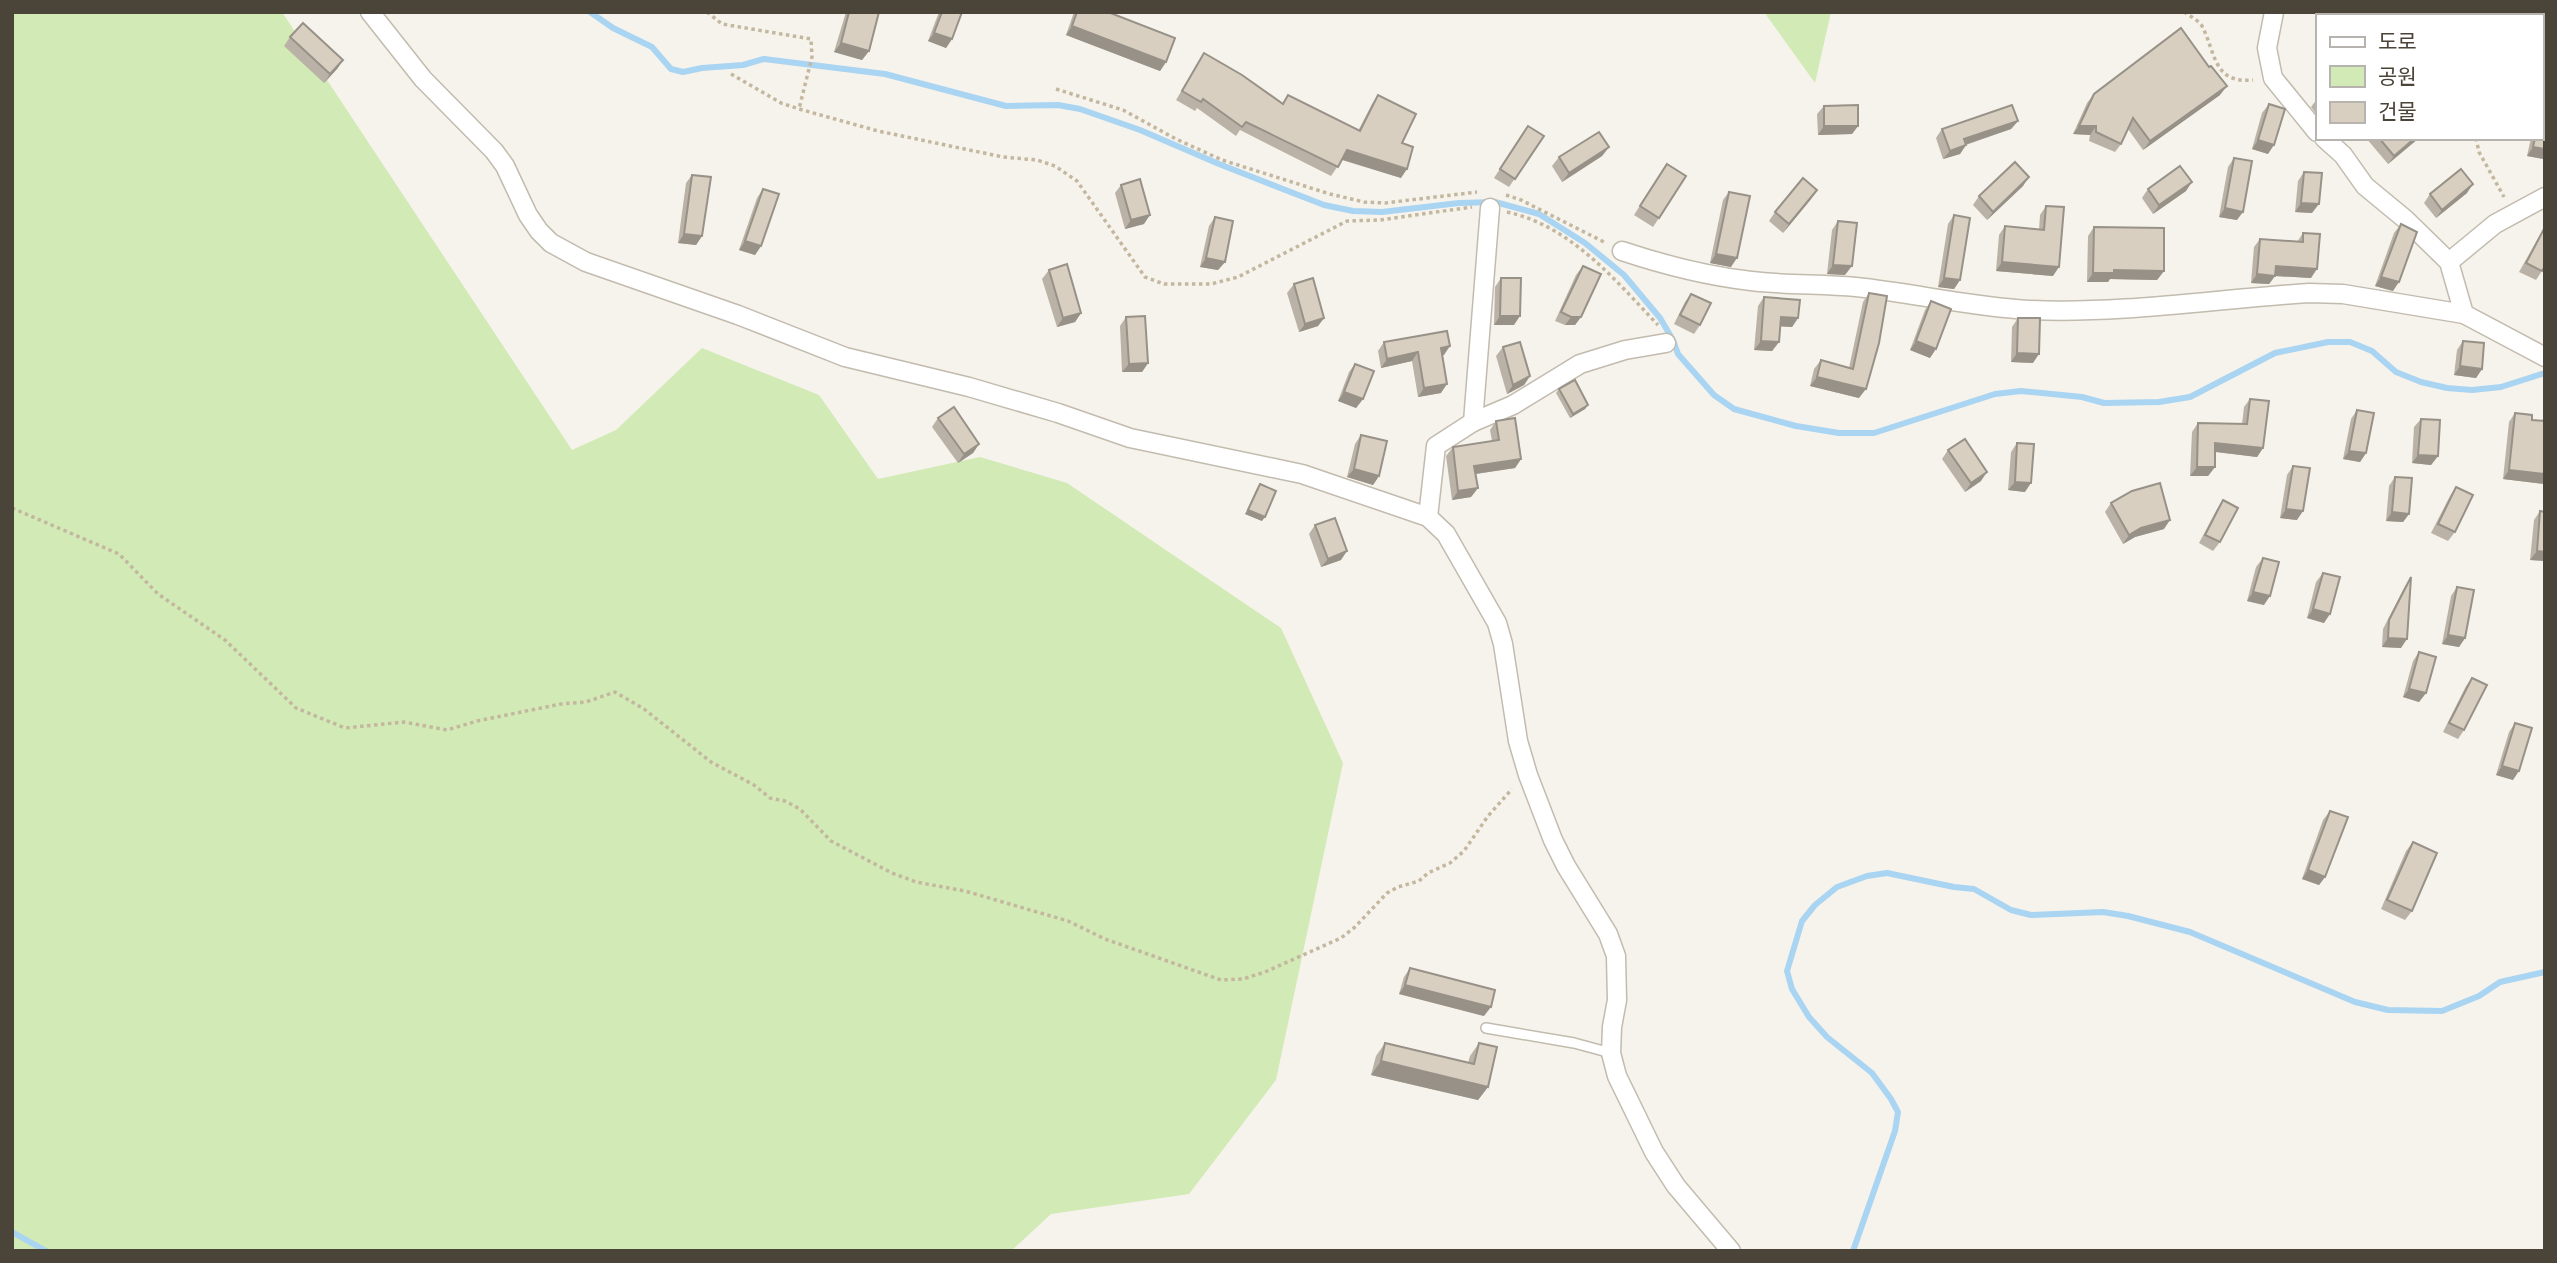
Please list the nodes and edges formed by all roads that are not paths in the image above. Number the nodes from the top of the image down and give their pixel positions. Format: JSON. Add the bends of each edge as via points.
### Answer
{"nodes":[{"id":1,"x":370,"y":12,"type":"edge"},
{"id":2,"x":2274,"y":12,"type":"edge"},
{"id":3,"x":2316,"y":131,"type":"edge"},
{"id":4,"x":2326,"y":140,"type":"edge"},
{"id":5,"x":2545,"y":197,"type":"edge"},
{"id":6,"x":1490,"y":198,"type":"road end"},
{"id":7,"x":1622,"y":251,"type":"road end"},
{"id":8,"x":2449,"y":262,"type":"junction"},
{"id":9,"x":2464,"y":314,"type":"junction"},
{"id":10,"x":1666,"y":343,"type":"road end"},
{"id":11,"x":2545,"y":357,"type":"edge"},
{"id":12,"x":1473,"y":422,"type":"junction"},
{"id":13,"x":1428,"y":517,"type":"junction"},
{"id":14,"x":1486,"y":1028,"type":"dead end"},
{"id":15,"x":1611,"y":1053,"type":"junction"},
{"id":16,"x":1731,"y":1251,"type":"edge"}],
"edges":[{"from":1,"to":13,"type":"street","via":[[423,79],[494,151],[540,231],[551,243],[586,262],[845,357],[970,387],[1130,438],[1302,474]]},
{"from":2,"to":3,"type":"street","via":[[2267,48],[2273,78]]},
{"from":4,"to":8,"type":"street","via":[[2365,186]]},
{"from":5,"to":8,"type":"street","via":[[2495,224]]},
{"from":6,"to":12,"type":"street"},
{"from":7,"to":9,"type":"street","via":[[1697,272],[1753,281],[1894,291],[2026,309],[2108,309],[2309,293],[2343,294]]},
{"from":8,"to":9,"type":"street"},
{"from":9,"to":11,"type":"street"},
{"from":10,"to":12,"type":"street","via":[[1580,364],[1513,405]]},
{"from":12,"to":13,"type":"street","via":[[1436,446]]},
{"from":13,"to":15,"type":"street","via":[[1446,534],[1497,623],[1528,775],[1557,848],[1608,934],[1616,956]]},
{"from":14,"to":15,"type":"lane"},
{"from":15,"to":16,"type":"street","via":[[1616,1076],[1654,1152],[1676,1186]]}]}
